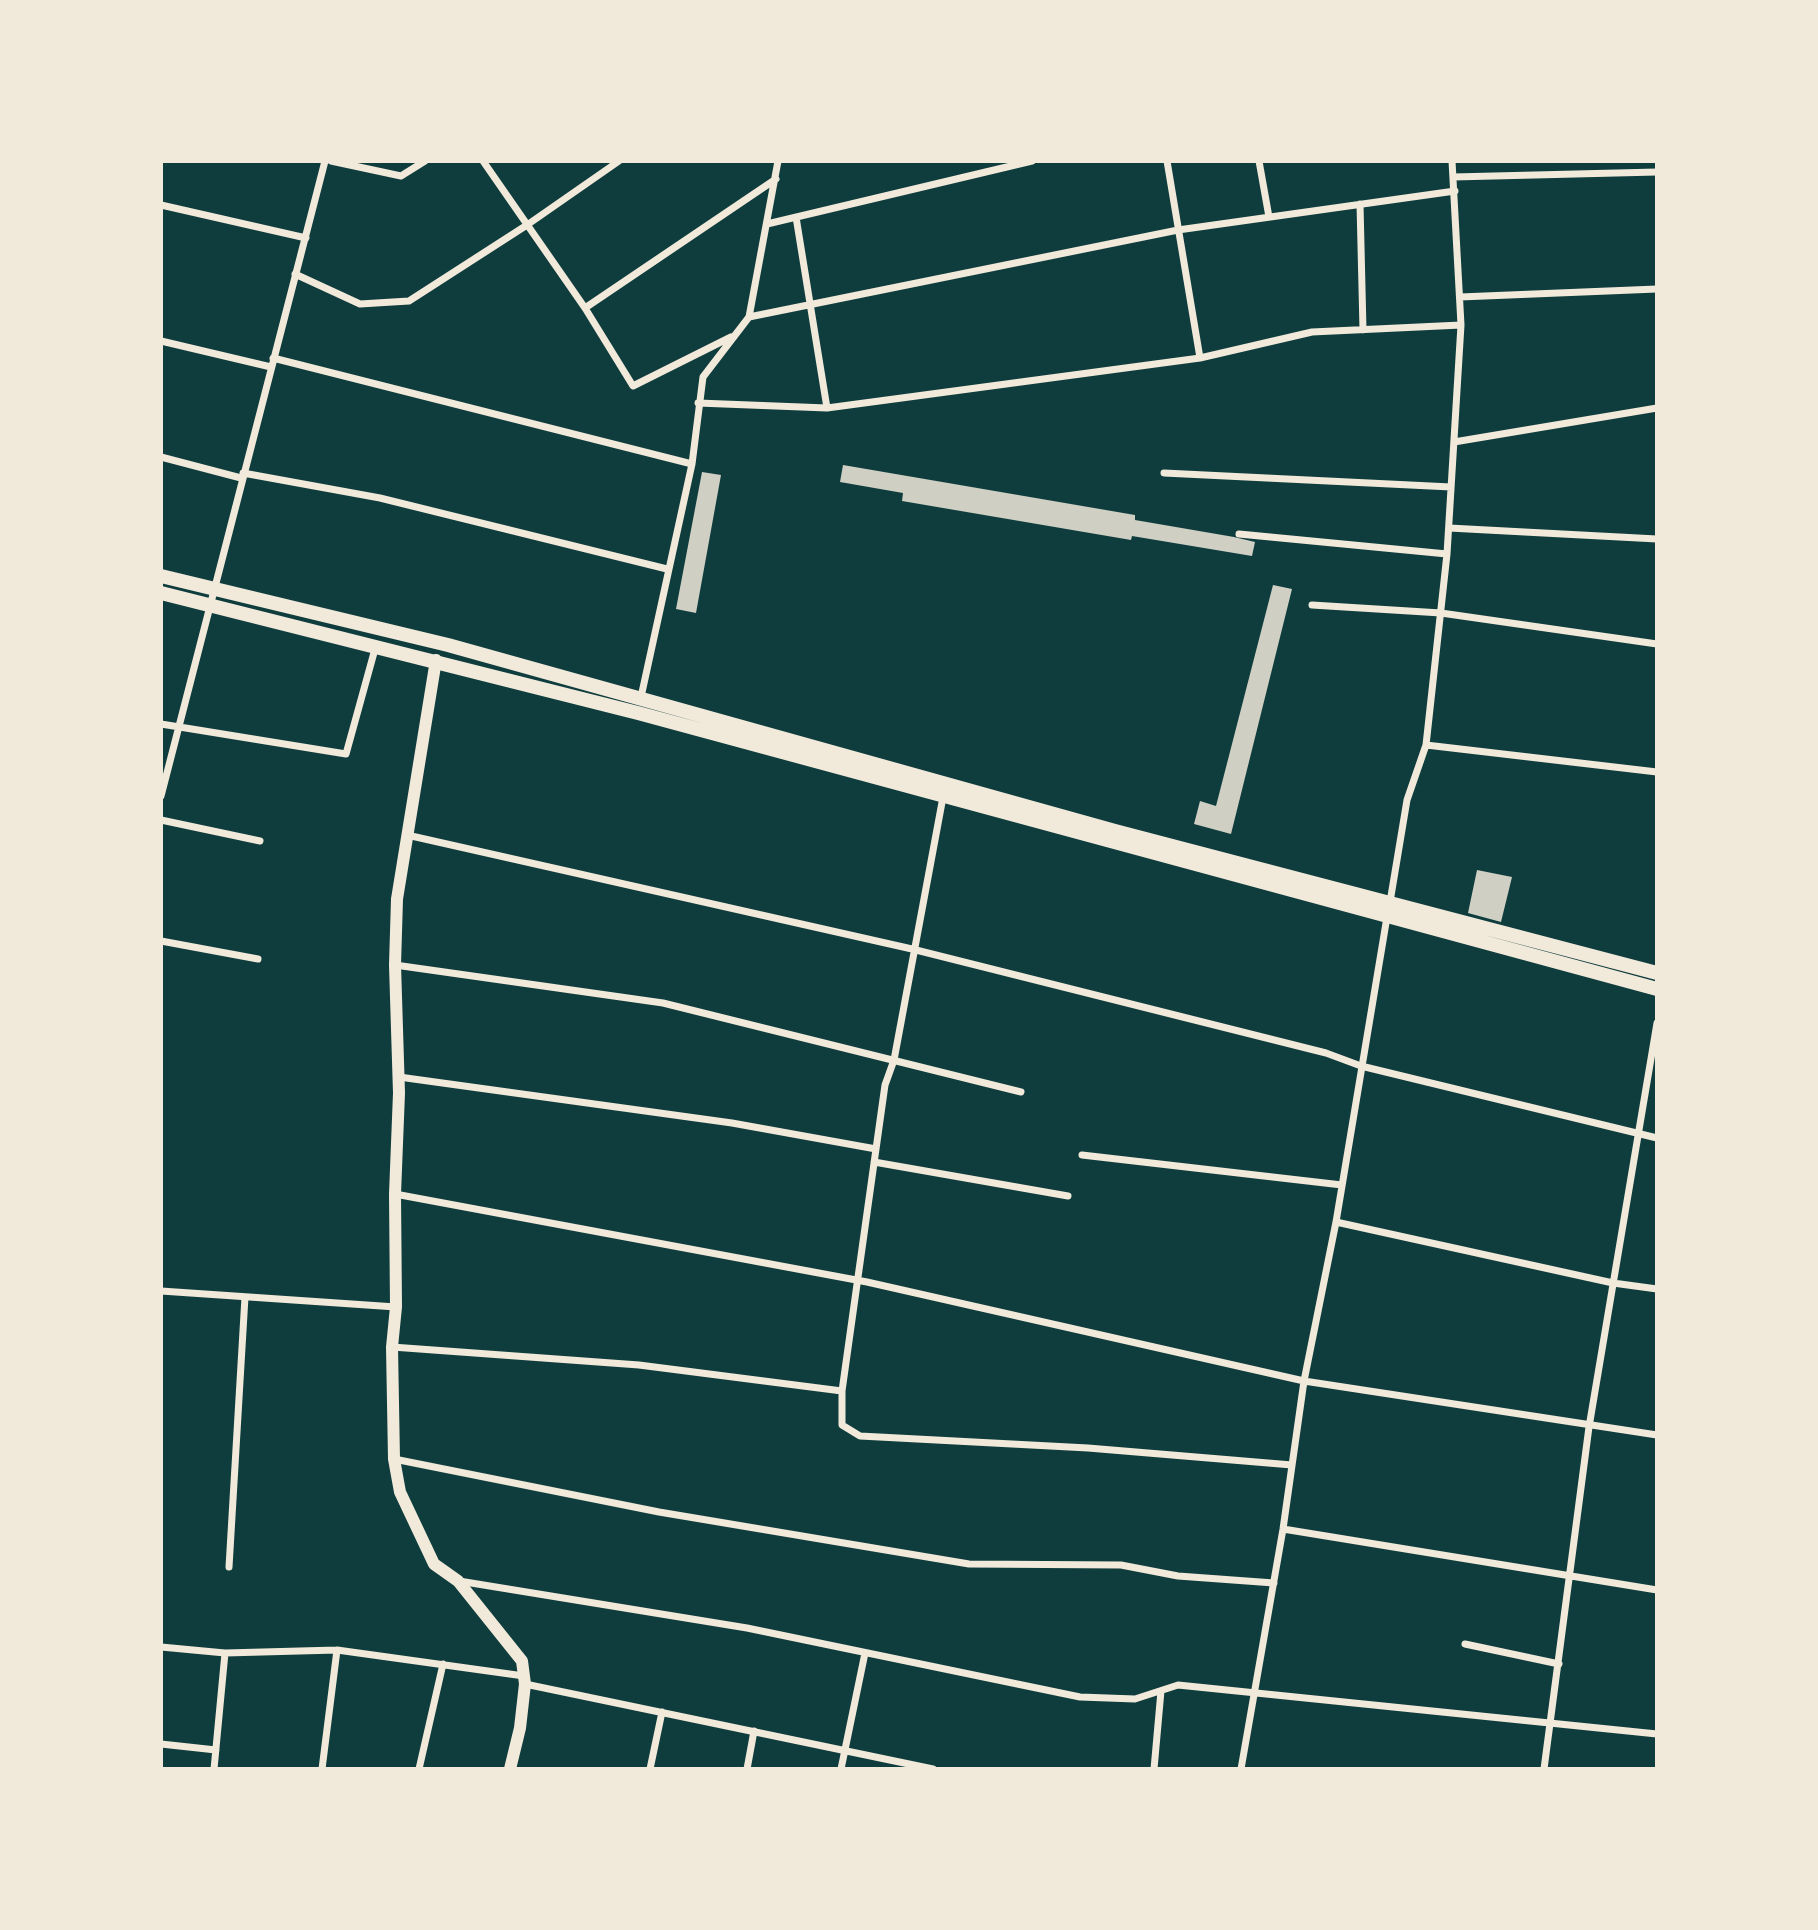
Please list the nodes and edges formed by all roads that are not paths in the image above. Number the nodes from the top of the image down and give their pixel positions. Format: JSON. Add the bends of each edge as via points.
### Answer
{"nodes":[{"id":1,"x":325,"y":161,"type":"edge"},
{"id":2,"x":331,"y":161,"type":"edge"},
{"id":3,"x":425,"y":161,"type":"edge"},
{"id":4,"x":483,"y":161,"type":"edge"},
{"id":5,"x":619,"y":161,"type":"edge"},
{"id":6,"x":778,"y":161,"type":"edge"},
{"id":7,"x":1032,"y":161,"type":"edge"},
{"id":8,"x":1167,"y":161,"type":"edge"},
{"id":9,"x":1259,"y":161,"type":"edge"},
{"id":10,"x":1452,"y":161,"type":"edge"},
{"id":11,"x":1657,"y":172,"type":"edge"},
{"id":12,"x":1453,"y":177,"type":"junction"},
{"id":13,"x":776,"y":178,"type":"junction"},
{"id":14,"x":1455,"y":191,"type":"junction"},
{"id":15,"x":1360,"y":204,"type":"junction"},
{"id":16,"x":161,"y":205,"type":"edge"},
{"id":17,"x":796,"y":217,"type":"junction"},
{"id":18,"x":1269,"y":217,"type":"junction"},
{"id":19,"x":767,"y":224,"type":"junction"},
{"id":20,"x":527,"y":225,"type":"junction"},
{"id":21,"x":1178,"y":230,"type":"junction"},
{"id":22,"x":306,"y":238,"type":"junction"},
{"id":23,"x":295,"y":274,"type":"junction"},
{"id":24,"x":1657,"y":289,"type":"edge"},
{"id":25,"x":1460,"y":296,"type":"junction"},
{"id":26,"x":813,"y":304,"type":"junction"},
{"id":27,"x":585,"y":308,"type":"junction"},
{"id":28,"x":749,"y":317,"type":"junction"},
{"id":29,"x":1461,"y":325,"type":"junction"},
{"id":30,"x":1363,"y":330,"type":"junction"},
{"id":31,"x":734,"y":336,"type":"junction"},
{"id":32,"x":161,"y":341,"type":"edge"},
{"id":33,"x":273,"y":358,"type":"junction"},
{"id":34,"x":1200,"y":358,"type":"junction"},
{"id":35,"x":271,"y":367,"type":"junction"},
{"id":36,"x":698,"y":402,"type":"junction"},
{"id":37,"x":827,"y":408,"type":"junction"},
{"id":38,"x":1657,"y":408,"type":"edge"},
{"id":39,"x":1454,"y":442,"type":"junction"},
{"id":40,"x":161,"y":457,"type":"edge"},
{"id":41,"x":692,"y":464,"type":"junction"},
{"id":42,"x":1164,"y":473,"type":"dead end"},
{"id":43,"x":242,"y":475,"type":"junction"},
{"id":44,"x":1451,"y":487,"type":"junction"},
{"id":45,"x":1449,"y":528,"type":"junction"},
{"id":46,"x":1240,"y":534,"type":"dead end"},
{"id":47,"x":1657,"y":539,"type":"edge"},
{"id":48,"x":1447,"y":554,"type":"junction"},
{"id":49,"x":667,"y":569,"type":"junction"},
{"id":50,"x":161,"y":576,"type":"edge"},
{"id":51,"x":216,"y":589,"type":"junction"},
{"id":52,"x":161,"y":593,"type":"edge"},
{"id":53,"x":1312,"y":606,"type":"dead end"},
{"id":54,"x":212,"y":607,"type":"junction"},
{"id":55,"x":1441,"y":613,"type":"junction"},
{"id":56,"x":1657,"y":644,"type":"edge"},
{"id":57,"x":375,"y":649,"type":"junction"},
{"id":58,"x":436,"y":660,"type":"junction"},
{"id":59,"x":641,"y":697,"type":"junction"},
{"id":60,"x":161,"y":724,"type":"edge"},
{"id":61,"x":178,"y":728,"type":"junction"},
{"id":62,"x":1426,"y":745,"type":"junction"},
{"id":63,"x":1657,"y":772,"type":"edge"},
{"id":64,"x":161,"y":796,"type":"edge"},
{"id":65,"x":943,"y":797,"type":"junction"},
{"id":66,"x":161,"y":820,"type":"edge"},
{"id":67,"x":407,"y":835,"type":"junction"},
{"id":68,"x":260,"y":841,"type":"dead end"},
{"id":69,"x":1388,"y":910,"type":"junction"},
{"id":70,"x":161,"y":941,"type":"edge"},
{"id":71,"x":912,"y":949,"type":"junction"},
{"id":72,"x":258,"y":959,"type":"dead end"},
{"id":73,"x":395,"y":965,"type":"junction"},
{"id":74,"x":1657,"y":974,"type":"edge"},
{"id":75,"x":1657,"y":989,"type":"edge"},
{"id":76,"x":1657,"y":1023,"type":"edge"},
{"id":77,"x":894,"y":1060,"type":"junction"},
{"id":78,"x":1361,"y":1066,"type":"junction"},
{"id":79,"x":399,"y":1077,"type":"junction"},
{"id":80,"x":1021,"y":1092,"type":"dead end"},
{"id":81,"x":1637,"y":1134,"type":"junction"},
{"id":82,"x":1657,"y":1138,"type":"edge"},
{"id":83,"x":876,"y":1149,"type":"junction"},
{"id":84,"x":1082,"y":1156,"type":"dead end"},
{"id":85,"x":874,"y":1162,"type":"junction"},
{"id":86,"x":1342,"y":1185,"type":"junction"},
{"id":87,"x":395,"y":1194,"type":"junction"},
{"id":88,"x":1068,"y":1196,"type":"dead end"},
{"id":89,"x":1336,"y":1222,"type":"junction"},
{"id":90,"x":857,"y":1280,"type":"junction"},
{"id":91,"x":1613,"y":1283,"type":"junction"},
{"id":92,"x":1657,"y":1289,"type":"edge"},
{"id":93,"x":161,"y":1291,"type":"edge"},
{"id":94,"x":245,"y":1297,"type":"junction"},
{"id":95,"x":396,"y":1307,"type":"junction"},
{"id":96,"x":392,"y":1347,"type":"junction"},
{"id":97,"x":1304,"y":1381,"type":"junction"},
{"id":98,"x":842,"y":1391,"type":"junction"},
{"id":99,"x":1590,"y":1427,"type":"junction"},
{"id":100,"x":1657,"y":1436,"type":"edge"},
{"id":101,"x":394,"y":1459,"type":"junction"},
{"id":102,"x":1293,"y":1465,"type":"junction"},
{"id":103,"x":1283,"y":1529,"type":"junction"},
{"id":104,"x":229,"y":1567,"type":"dead end"},
{"id":105,"x":1570,"y":1574,"type":"junction"},
{"id":106,"x":458,"y":1580,"type":"junction"},
{"id":107,"x":1274,"y":1583,"type":"junction"},
{"id":108,"x":1657,"y":1590,"type":"edge"},
{"id":109,"x":1465,"y":1644,"type":"dead end"},
{"id":110,"x":161,"y":1647,"type":"edge"},
{"id":111,"x":337,"y":1650,"type":"junction"},
{"id":112,"x":225,"y":1653,"type":"junction"},
{"id":113,"x":865,"y":1653,"type":"junction"},
{"id":114,"x":443,"y":1664,"type":"junction"},
{"id":115,"x":1559,"y":1664,"type":"junction"},
{"id":116,"x":524,"y":1680,"type":"junction"},
{"id":117,"x":1161,"y":1691,"type":"junction"},
{"id":118,"x":1254,"y":1694,"type":"junction"},
{"id":119,"x":662,"y":1712,"type":"junction"},
{"id":120,"x":1552,"y":1723,"type":"junction"},
{"id":121,"x":754,"y":1731,"type":"junction"},
{"id":122,"x":1657,"y":1734,"type":"edge"},
{"id":123,"x":161,"y":1744,"type":"edge"},
{"id":124,"x":216,"y":1750,"type":"junction"},
{"id":125,"x":844,"y":1750,"type":"junction"},
{"id":126,"x":214,"y":1769,"type":"edge"},
{"id":127,"x":322,"y":1769,"type":"edge"},
{"id":128,"x":419,"y":1769,"type":"edge"},
{"id":129,"x":510,"y":1769,"type":"edge"},
{"id":130,"x":650,"y":1769,"type":"edge"},
{"id":131,"x":747,"y":1769,"type":"edge"},
{"id":132,"x":841,"y":1769,"type":"edge"},
{"id":133,"x":933,"y":1769,"type":"edge"},
{"id":134,"x":1153,"y":1769,"type":"edge"},
{"id":135,"x":1241,"y":1769,"type":"edge"},
{"id":136,"x":1544,"y":1769,"type":"edge"}],
"edges":[{"from":1,"to":22,"type":"street"},
{"from":2,"to":3,"type":"street","via":[[401,176]]},
{"from":4,"to":20,"type":"street"},
{"from":5,"to":20,"type":"street"},
{"from":6,"to":13,"type":"street"},
{"from":7,"to":17,"type":"street"},
{"from":8,"to":21,"type":"street"},
{"from":9,"to":18,"type":"street"},
{"from":10,"to":12,"type":"street"},
{"from":11,"to":12,"type":"street"},
{"from":12,"to":14,"type":"street"},
{"from":13,"to":19,"type":"street"},
{"from":13,"to":27,"type":"street"},
{"from":14,"to":15,"type":"street"},
{"from":14,"to":25,"type":"street"},
{"from":15,"to":18,"type":"street"},
{"from":15,"to":30,"type":"street"},
{"from":16,"to":22,"type":"street"},
{"from":17,"to":19,"type":"street"},
{"from":17,"to":26,"type":"street"},
{"from":18,"to":21,"type":"street"},
{"from":19,"to":28,"type":"street"},
{"from":20,"to":23,"type":"street","via":[[409,301],[360,304]]},
{"from":20,"to":27,"type":"street"},
{"from":21,"to":26,"type":"street"},
{"from":21,"to":34,"type":"street"},
{"from":22,"to":23,"type":"street"},
{"from":23,"to":33,"type":"street"},
{"from":24,"to":25,"type":"street"},
{"from":25,"to":29,"type":"street"},
{"from":26,"to":28,"type":"street"},
{"from":26,"to":37,"type":"street"},
{"from":27,"to":31,"type":"street","via":[[633,386]]},
{"from":28,"to":31,"type":"street"},
{"from":29,"to":30,"type":"street"},
{"from":29,"to":39,"type":"street"},
{"from":30,"to":34,"type":"street","via":[[1312,332]]},
{"from":31,"to":36,"type":"street","via":[[703,377]]},
{"from":32,"to":35,"type":"street"},
{"from":33,"to":35,"type":"street"},
{"from":33,"to":41,"type":"street"},
{"from":34,"to":37,"type":"street"},
{"from":35,"to":43,"type":"street"},
{"from":36,"to":37,"type":"street"},
{"from":36,"to":41,"type":"street"},
{"from":38,"to":39,"type":"street"},
{"from":39,"to":44,"type":"street"},
{"from":40,"to":43,"type":"street"},
{"from":41,"to":49,"type":"street"},
{"from":42,"to":44,"type":"street"},
{"from":43,"to":49,"type":"street","via":[[380,498]]},
{"from":43,"to":51,"type":"street"},
{"from":44,"to":45,"type":"street"},
{"from":45,"to":47,"type":"street"},
{"from":45,"to":48,"type":"street"},
{"from":46,"to":48,"type":"street"},
{"from":48,"to":55,"type":"street"},
{"from":49,"to":59,"type":"street"},
{"from":50,"to":51,"type":"main road"},
{"from":51,"to":54,"type":"street"},
{"from":51,"to":59,"type":"main road"},
{"from":52,"to":54,"type":"main road"},
{"from":53,"to":55,"type":"street"},
{"from":54,"to":57,"type":"main road"},
{"from":54,"to":61,"type":"street"},
{"from":55,"to":56,"type":"street"},
{"from":55,"to":62,"type":"street"},
{"from":57,"to":58,"type":"main road"},
{"from":57,"to":61,"type":"street","via":[[346,754]]},
{"from":58,"to":65,"type":"main road"},
{"from":58,"to":67,"type":"street"},
{"from":59,"to":69,"type":"main road"},
{"from":60,"to":61,"type":"street"},
{"from":61,"to":64,"type":"street"},
{"from":62,"to":63,"type":"street"},
{"from":62,"to":69,"type":"street","via":[[1407,800]]},
{"from":65,"to":69,"type":"main road"},
{"from":65,"to":71,"type":"street"},
{"from":66,"to":68,"type":"street"},
{"from":67,"to":71,"type":"street"},
{"from":67,"to":73,"type":"street","via":[[397,899]]},
{"from":69,"to":74,"type":"main road"},
{"from":69,"to":75,"type":"main road"},
{"from":69,"to":78,"type":"street"},
{"from":70,"to":72,"type":"street"},
{"from":71,"to":77,"type":"street"},
{"from":71,"to":78,"type":"street","via":[[1326,1053]]},
{"from":73,"to":77,"type":"street","via":[[663,1003]]},
{"from":73,"to":79,"type":"street"},
{"from":76,"to":81,"type":"street"},
{"from":77,"to":80,"type":"street"},
{"from":77,"to":83,"type":"street","via":[[884,1085]]},
{"from":78,"to":81,"type":"street"},
{"from":78,"to":86,"type":"street"},
{"from":79,"to":83,"type":"street","via":[[732,1123]]},
{"from":79,"to":87,"type":"street"},
{"from":81,"to":82,"type":"street"},
{"from":81,"to":91,"type":"street"},
{"from":83,"to":85,"type":"street"},
{"from":84,"to":86,"type":"street"},
{"from":85,"to":88,"type":"street"},
{"from":85,"to":90,"type":"street"},
{"from":86,"to":89,"type":"street"},
{"from":87,"to":90,"type":"street"},
{"from":87,"to":95,"type":"street"},
{"from":89,"to":91,"type":"street"},
{"from":89,"to":97,"type":"street"},
{"from":90,"to":97,"type":"street"},
{"from":90,"to":98,"type":"street"},
{"from":91,"to":92,"type":"street"},
{"from":91,"to":99,"type":"street"},
{"from":93,"to":94,"type":"street"},
{"from":94,"to":95,"type":"street"},
{"from":94,"to":104,"type":"street"},
{"from":95,"to":96,"type":"street"},
{"from":96,"to":98,"type":"street","via":[[639,1365]]},
{"from":96,"to":101,"type":"street"},
{"from":97,"to":99,"type":"street"},
{"from":97,"to":102,"type":"street"},
{"from":98,"to":102,"type":"street","via":[[842,1425],[860,1436]]},
{"from":99,"to":100,"type":"street"},
{"from":99,"to":105,"type":"street"},
{"from":101,"to":106,"type":"street","via":[[400,1492],[434,1564]]},
{"from":101,"to":107,"type":"street","via":[[659,1512],[970,1564],[1121,1565],[1178,1576]]},
{"from":102,"to":103,"type":"street"},
{"from":103,"to":105,"type":"street"},
{"from":103,"to":107,"type":"street"},
{"from":105,"to":108,"type":"street"},
{"from":105,"to":115,"type":"street"},
{"from":106,"to":113,"type":"street"},
{"from":106,"to":116,"type":"street","via":[[522,1661]]},
{"from":107,"to":118,"type":"street"},
{"from":109,"to":115,"type":"street"},
{"from":110,"to":112,"type":"street"},
{"from":111,"to":112,"type":"street"},
{"from":111,"to":114,"type":"street"},
{"from":111,"to":127,"type":"street"},
{"from":112,"to":124,"type":"street"},
{"from":113,"to":117,"type":"street","via":[[1080,1697],[1135,1699]]},
{"from":113,"to":125,"type":"street"},
{"from":114,"to":116,"type":"street"},
{"from":114,"to":128,"type":"street"},
{"from":115,"to":120,"type":"street"},
{"from":116,"to":119,"type":"street"},
{"from":116,"to":129,"type":"street","via":[[520,1728]]},
{"from":117,"to":118,"type":"street","via":[[1178,1685]]},
{"from":117,"to":134,"type":"street"},
{"from":118,"to":120,"type":"street"},
{"from":118,"to":135,"type":"street"},
{"from":119,"to":121,"type":"street"},
{"from":119,"to":130,"type":"street"},
{"from":120,"to":122,"type":"street"},
{"from":120,"to":136,"type":"street"},
{"from":121,"to":125,"type":"street"},
{"from":121,"to":131,"type":"street"},
{"from":123,"to":124,"type":"street"},
{"from":124,"to":126,"type":"street"},
{"from":125,"to":132,"type":"street"},
{"from":125,"to":133,"type":"street"}]}
